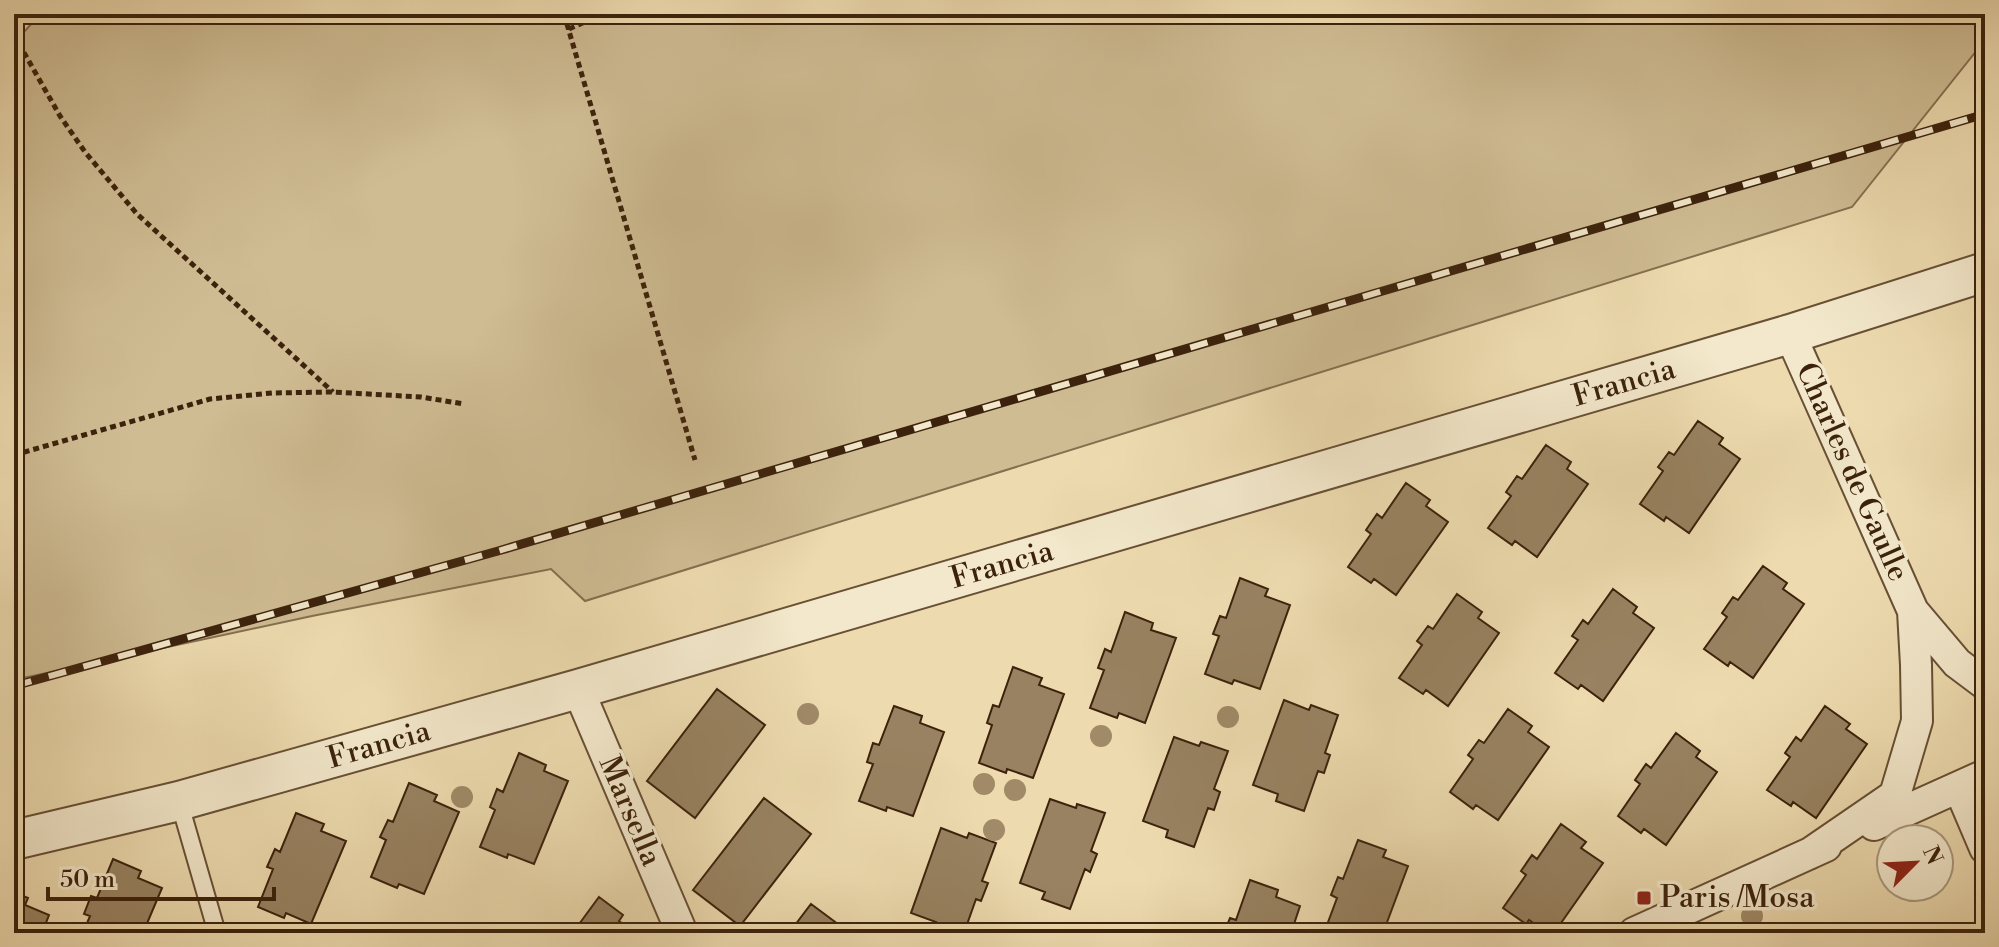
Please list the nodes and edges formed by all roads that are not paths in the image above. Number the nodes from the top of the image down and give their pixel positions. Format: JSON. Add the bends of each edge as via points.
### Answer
{"nodes":[{"id":1,"x":1985,"y":272,"type":"edge"},
{"id":2,"x":1790,"y":334,"type":"junction"},
{"id":3,"x":1913,"y":611,"type":"junction"},
{"id":4,"x":1985,"y":684,"type":"edge"},
{"id":5,"x":578,"y":689,"type":"junction"},
{"id":6,"x":1972,"y":781,"type":"edge"},
{"id":7,"x":179,"y":801,"type":"junction"},
{"id":8,"x":14,"y":840,"type":"edge"},
{"id":9,"x":1985,"y":848,"type":"edge"},
{"id":10,"x":1809,"y":854,"type":"junction"},
{"id":11,"x":1682,"y":923,"type":"edge"},
{"id":12,"x":217,"y":933,"type":"edge"},
{"id":13,"x":682,"y":933,"type":"edge"},
{"id":14,"x":1634,"y":933,"type":"edge"}],
"edges":[{"from":1,"to":2,"type":"street","name":"Francia"},
{"from":2,"to":3,"type":"street","name":"Charles de Gaulle"},
{"from":2,"to":5,"type":"street","name":"Francia"},
{"from":3,"to":4,"type":"street","name":"Charles de Gaulle","via":[[1957,663]]},
{"from":3,"to":10,"type":"street","name":"Charles de Gaulle","via":[[1917,721],[1895,795]]},
{"from":5,"to":7,"type":"street","name":"Francia"},
{"from":5,"to":13,"type":"street","name":"Marsella"},
{"from":6,"to":9,"type":"street"},
{"from":6,"to":10,"type":"street"},
{"from":7,"to":8,"type":"street","name":"Francia"},
{"from":7,"to":12,"type":"lane"},
{"from":10,"to":11,"type":"street"},
{"from":11,"to":14,"type":"street"}]}
